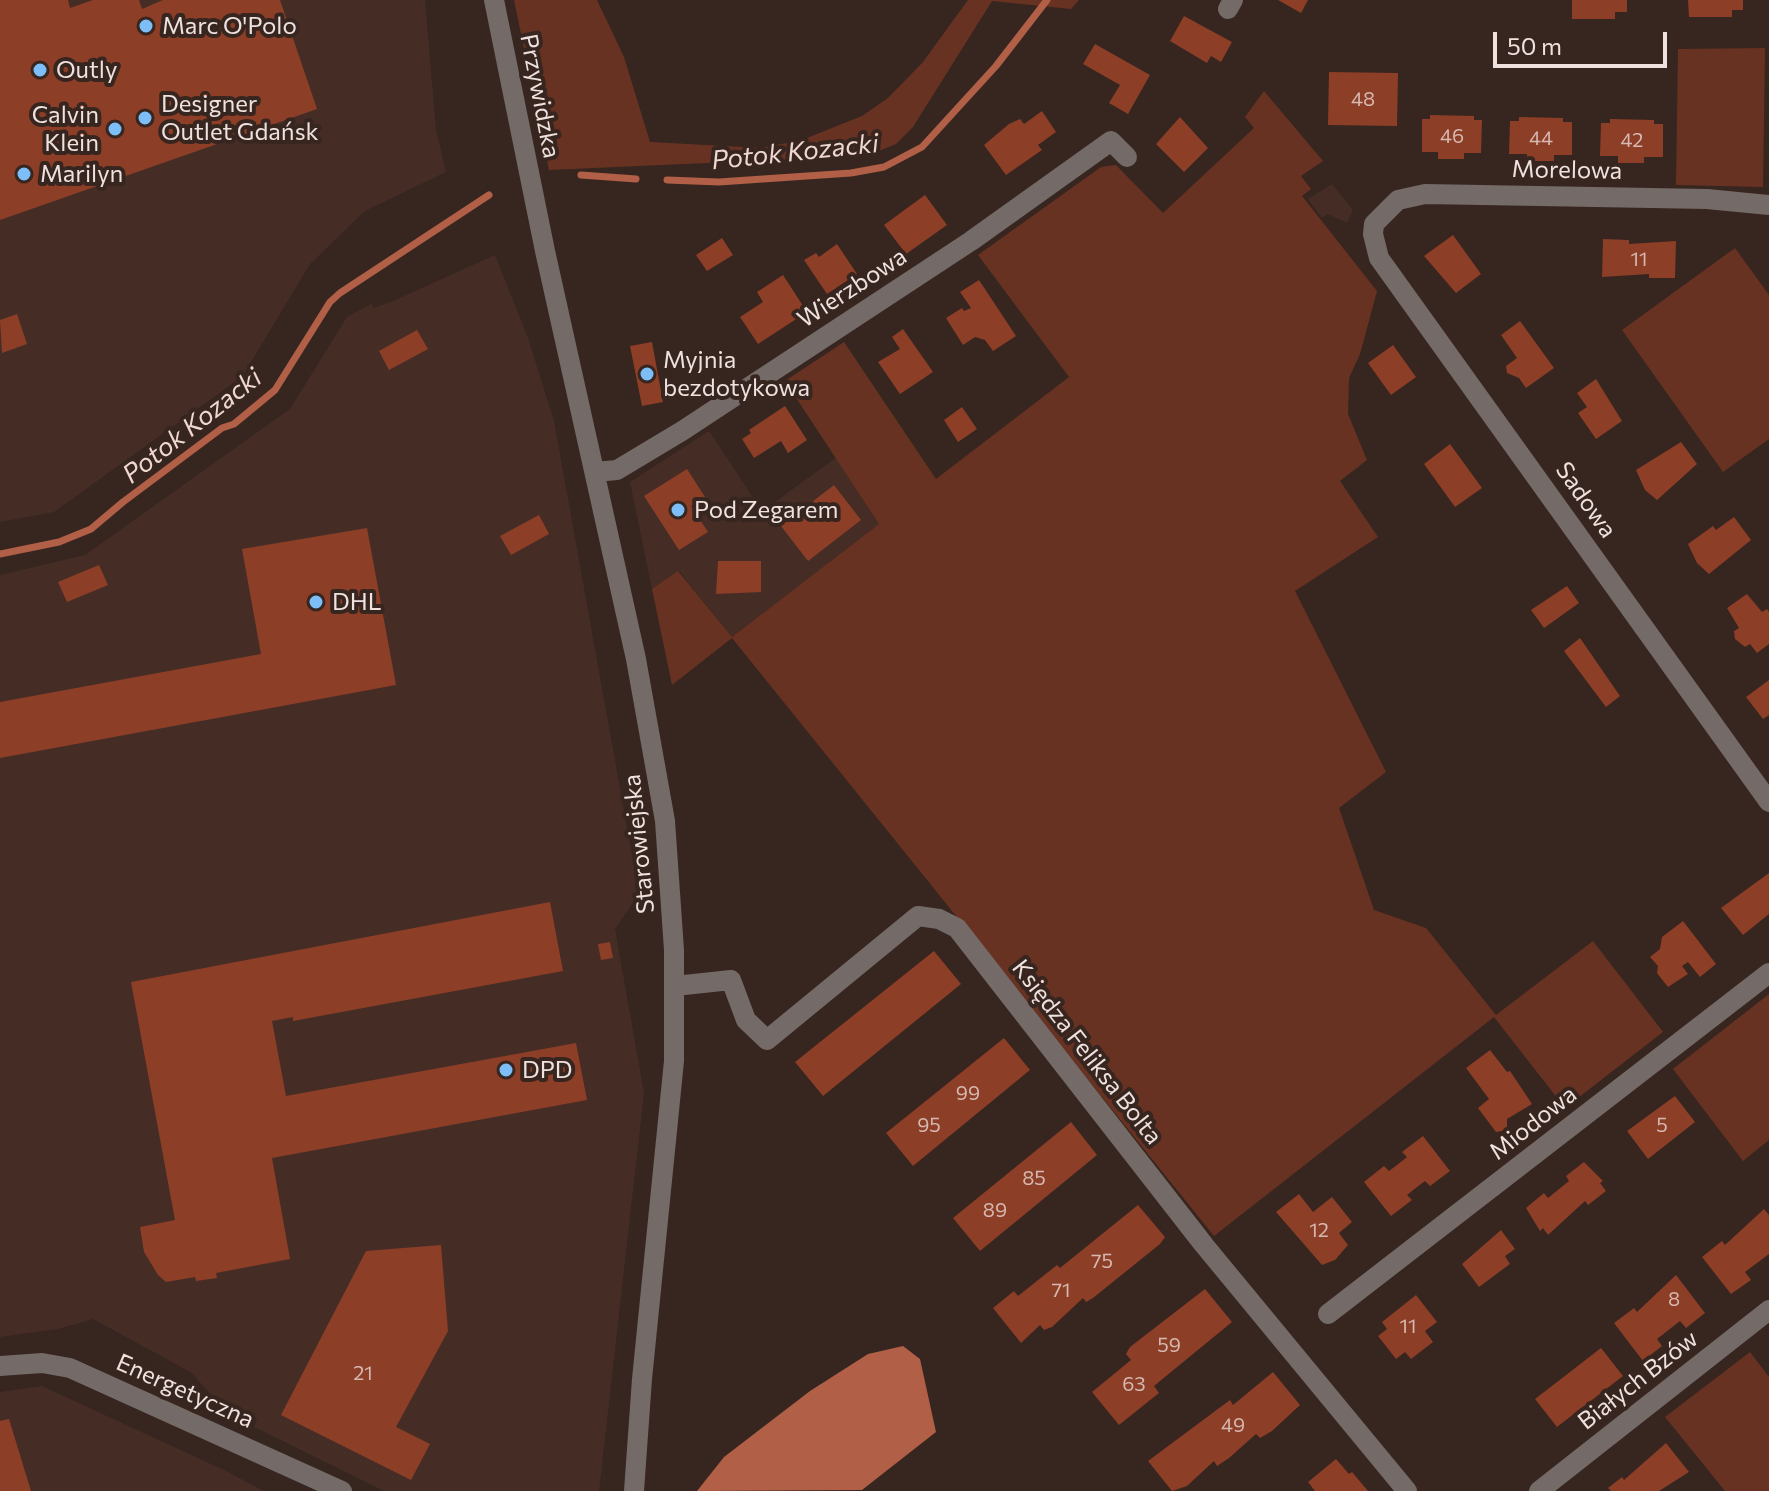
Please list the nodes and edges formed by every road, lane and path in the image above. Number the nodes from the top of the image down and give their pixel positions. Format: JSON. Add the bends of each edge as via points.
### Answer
{"nodes":[{"id":1,"x":494,"y":0,"type":"edge"},
{"id":2,"x":1127,"y":157,"type":"dead end"},
{"id":3,"x":535,"y":202,"type":"joint"},
{"id":4,"x":1769,"y":205,"type":"edge"},
{"id":5,"x":1374,"y":224,"type":"joint"},
{"id":6,"x":595,"y":472,"type":"junction"},
{"id":7,"x":1769,"y":802,"type":"edge"},
{"id":8,"x":1769,"y":973,"type":"edge"},
{"id":9,"x":675,"y":986,"type":"junction"},
{"id":10,"x":1769,"y":1310,"type":"edge"},
{"id":11,"x":1328,"y":1314,"type":"dead end"},
{"id":12,"x":0,"y":1366,"type":"edge"},
{"id":13,"x":342,"y":1491,"type":"edge"},
{"id":14,"x":634,"y":1491,"type":"edge"},
{"id":15,"x":1407,"y":1491,"type":"edge"},
{"id":16,"x":1539,"y":1491,"type":"edge"}],
"edges":[{"from":1,"to":3,"type":"street","name":"Przywidzka"},
{"from":2,"to":6,"type":"street","name":"Wierzbowa","via":[[1111,141],[971,241],[682,431],[617,470]]},
{"from":3,"to":6,"type":"street","name":"Starowiejska"},
{"from":4,"to":5,"type":"street","name":"Morelowa","via":[[1707,199],[1425,194],[1398,200]]},
{"from":5,"to":7,"type":"street","name":"Sadowa","via":[[1379,258]]},
{"from":6,"to":9,"type":"street","name":"Starowiejska","via":[[661,785]]},
{"from":8,"to":11,"type":"street","name":"Miodowa"},
{"from":9,"to":14,"type":"street","name":"Starowiejska","via":[[671,1103]]},
{"from":9,"to":15,"type":"street","name":"Księdza Feliksa Bolta","via":[[731,980],[746,1020],[767,1040],[918,916],[957,928],[1204,1245]]},
{"from":10,"to":16,"type":"street","name":"Białych Bzów"},
{"from":12,"to":13,"type":"street","name":"Energetyczna","via":[[42,1363],[70,1368]]}]}
